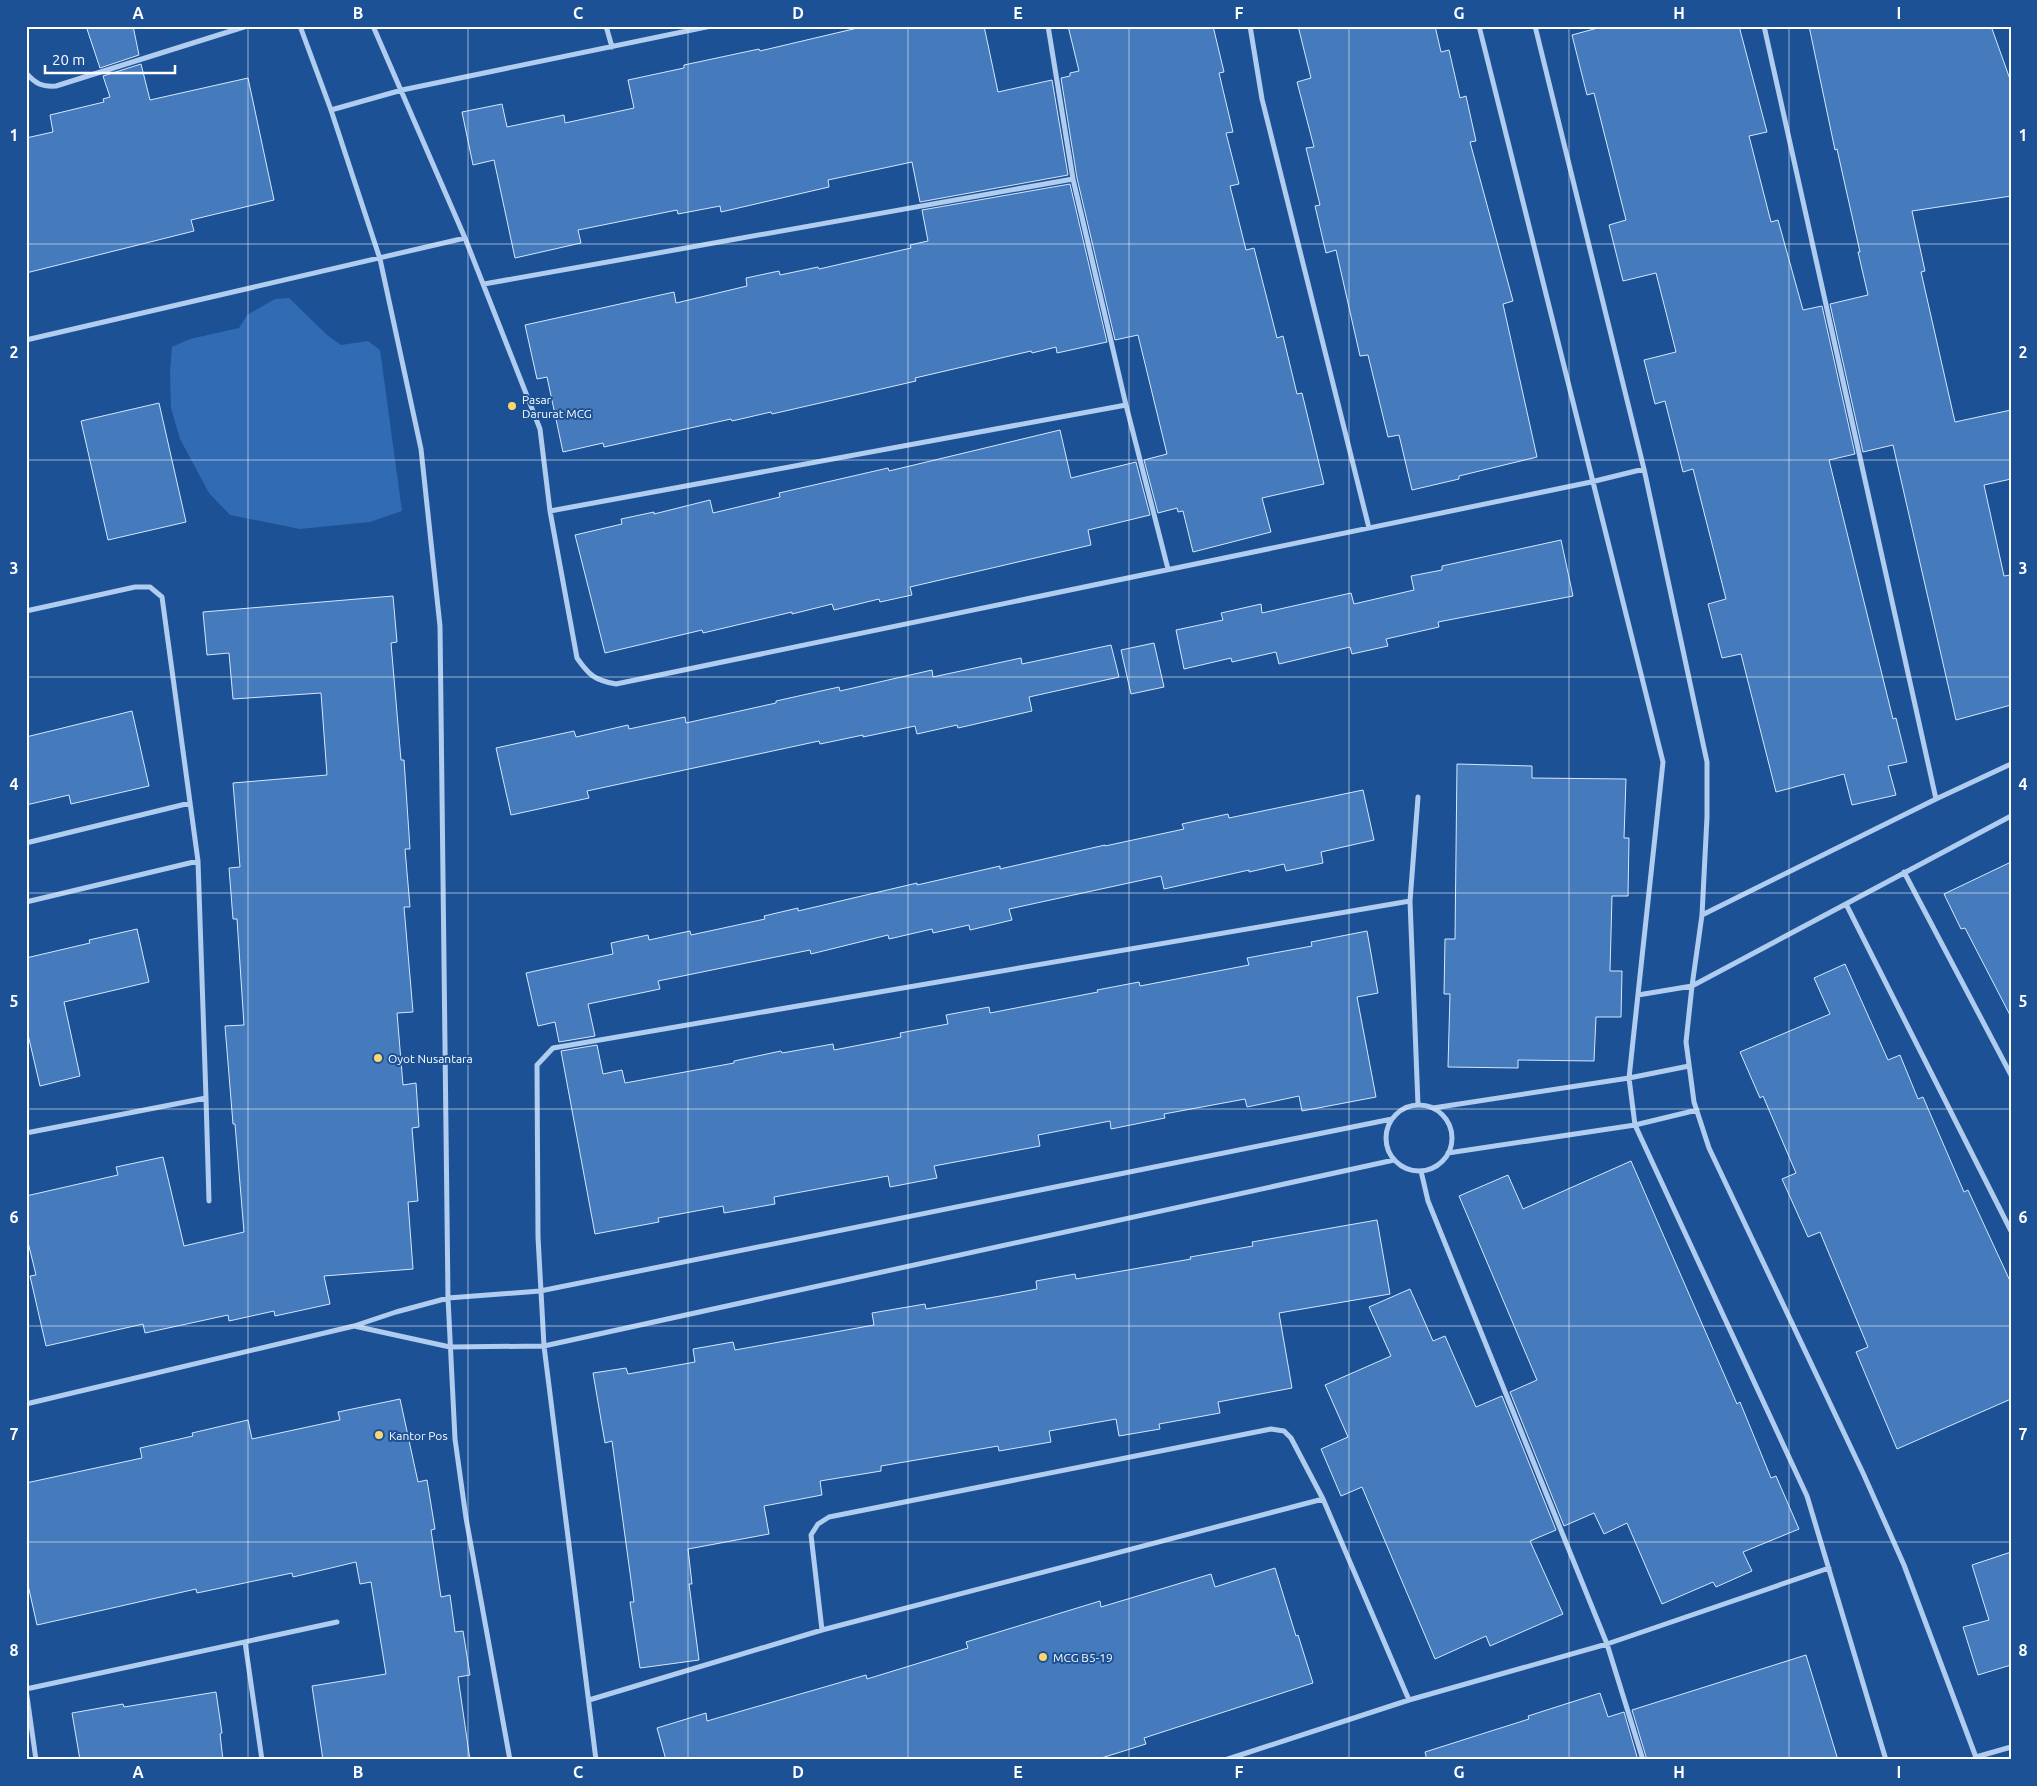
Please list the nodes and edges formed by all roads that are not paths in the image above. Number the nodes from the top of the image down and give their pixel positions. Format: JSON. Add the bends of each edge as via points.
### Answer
{"nodes":[{"id":1,"x":247,"y":26,"type":"edge"},
{"id":2,"x":300,"y":26,"type":"edge"},
{"id":3,"x":374,"y":26,"type":"edge"},
{"id":4,"x":606,"y":26,"type":"edge"},
{"id":5,"x":711,"y":26,"type":"edge"},
{"id":6,"x":1048,"y":26,"type":"edge"},
{"id":7,"x":1250,"y":26,"type":"edge"},
{"id":8,"x":1478,"y":26,"type":"edge"},
{"id":9,"x":1535,"y":26,"type":"edge"},
{"id":10,"x":1764,"y":26,"type":"edge"},
{"id":11,"x":612,"y":47,"type":"junction"},
{"id":12,"x":26,"y":73,"type":"edge"},
{"id":13,"x":402,"y":90,"type":"junction"},
{"id":14,"x":330,"y":110,"type":"junction"},
{"id":15,"x":1073,"y":178,"type":"junction"},
{"id":16,"x":465,"y":238,"type":"junction"},
{"id":17,"x":380,"y":259,"type":"junction"},
{"id":18,"x":484,"y":284,"type":"junction"},
{"id":19,"x":26,"y":340,"type":"edge"},
{"id":20,"x":1126,"y":404,"type":"junction"},
{"id":21,"x":1644,"y":469,"type":"junction"},
{"id":22,"x":1592,"y":482,"type":"junction"},
{"id":23,"x":550,"y":512,"type":"junction"},
{"id":24,"x":1369,"y":528,"type":"junction"},
{"id":25,"x":1168,"y":569,"type":"junction"},
{"id":26,"x":26,"y":611,"type":"edge"},
{"id":27,"x":2011,"y":764,"type":"edge"},
{"id":28,"x":1418,"y":797,"type":"dead end"},
{"id":29,"x":1936,"y":799,"type":"junction"},
{"id":30,"x":190,"y":803,"type":"junction"},
{"id":31,"x":2011,"y":816,"type":"edge"},
{"id":32,"x":26,"y":843,"type":"edge"},
{"id":33,"x":198,"y":861,"type":"junction"},
{"id":34,"x":1904,"y":872,"type":"junction"},
{"id":35,"x":1410,"y":901,"type":"junction"},
{"id":36,"x":26,"y":902,"type":"edge"},
{"id":37,"x":1846,"y":904,"type":"junction"},
{"id":38,"x":1702,"y":915,"type":"junction"},
{"id":39,"x":1692,"y":986,"type":"junction"},
{"id":40,"x":1638,"y":995,"type":"junction"},
{"id":41,"x":1689,"y":1066,"type":"junction"},
{"id":42,"x":2011,"y":1075,"type":"edge"},
{"id":43,"x":1629,"y":1078,"type":"junction"},
{"id":44,"x":206,"y":1098,"type":"junction"},
{"id":45,"x":1418,"y":1105,"type":"junction"},
{"id":46,"x":1433,"y":1108,"type":"junction"},
{"id":47,"x":1697,"y":1110,"type":"junction"},
{"id":48,"x":1392,"y":1119,"type":"junction"},
{"id":49,"x":1635,"y":1125,"type":"junction"},
{"id":50,"x":26,"y":1133,"type":"edge"},
{"id":51,"x":1448,"y":1153,"type":"junction"},
{"id":52,"x":1394,"y":1160,"type":"junction"},
{"id":53,"x":1421,"y":1171,"type":"junction"},
{"id":54,"x":209,"y":1201,"type":"dead end"},
{"id":55,"x":2011,"y":1231,"type":"edge"},
{"id":56,"x":540,"y":1291,"type":"junction"},
{"id":57,"x":448,"y":1298,"type":"junction"},
{"id":58,"x":354,"y":1326,"type":"junction"},
{"id":59,"x":544,"y":1346,"type":"junction"},
{"id":60,"x":450,"y":1347,"type":"junction"},
{"id":61,"x":26,"y":1404,"type":"edge"},
{"id":62,"x":1323,"y":1499,"type":"junction"},
{"id":63,"x":1829,"y":1568,"type":"junction"},
{"id":64,"x":337,"y":1622,"type":"dead end"},
{"id":65,"x":822,"y":1630,"type":"junction"},
{"id":66,"x":245,"y":1642,"type":"junction"},
{"id":67,"x":1607,"y":1644,"type":"junction"},
{"id":68,"x":26,"y":1689,"type":"edge"},
{"id":69,"x":589,"y":1700,"type":"junction"},
{"id":70,"x":1408,"y":1700,"type":"junction"},
{"id":71,"x":2011,"y":1747,"type":"edge"},
{"id":72,"x":1977,"y":1758,"type":"edge"},
{"id":73,"x":36,"y":1760,"type":"edge"},
{"id":74,"x":262,"y":1760,"type":"edge"},
{"id":75,"x":510,"y":1760,"type":"edge"},
{"id":76,"x":596,"y":1760,"type":"edge"},
{"id":77,"x":1225,"y":1760,"type":"edge"},
{"id":78,"x":1643,"y":1760,"type":"edge"},
{"id":79,"x":1886,"y":1760,"type":"edge"}],
"edges":[{"from":1,"to":12,"type":"street","via":[[56,86],[44,87]]},
{"from":2,"to":14,"type":"street"},
{"from":3,"to":13,"type":"street"},
{"from":4,"to":11,"type":"street"},
{"from":5,"to":11,"type":"street"},
{"from":6,"to":15,"type":"street"},
{"from":7,"to":24,"type":"street","via":[[1262,99]]},
{"from":8,"to":22,"type":"street"},
{"from":9,"to":21,"type":"street"},
{"from":10,"to":29,"type":"street"},
{"from":11,"to":13,"type":"street"},
{"from":13,"to":14,"type":"street"},
{"from":13,"to":16,"type":"street"},
{"from":14,"to":17,"type":"street"},
{"from":15,"to":18,"type":"street"},
{"from":15,"to":20,"type":"street"},
{"from":16,"to":17,"type":"street"},
{"from":16,"to":18,"type":"street"},
{"from":17,"to":19,"type":"street"},
{"from":17,"to":57,"type":"street","via":[[421,449],[440,626]]},
{"from":18,"to":23,"type":"street","via":[[540,429]]},
{"from":20,"to":23,"type":"street"},
{"from":20,"to":25,"type":"street"},
{"from":21,"to":22,"type":"street"},
{"from":21,"to":38,"type":"street","via":[[1707,762]]},
{"from":22,"to":24,"type":"street"},
{"from":22,"to":40,"type":"street","via":[[1663,762]]},
{"from":23,"to":25,"type":"street","via":[[576,658],[592,677],[616,684]]},
{"from":24,"to":25,"type":"street"},
{"from":26,"to":30,"type":"street","via":[[135,587],[150,588],[162,597]]},
{"from":27,"to":29,"type":"street"},
{"from":28,"to":35,"type":"street"},
{"from":29,"to":38,"type":"street"},
{"from":30,"to":32,"type":"street"},
{"from":30,"to":33,"type":"street"},
{"from":31,"to":34,"type":"street"},
{"from":33,"to":36,"type":"street"},
{"from":33,"to":44,"type":"street"},
{"from":34,"to":37,"type":"street"},
{"from":34,"to":42,"type":"street"},
{"from":35,"to":45,"type":"street"},
{"from":35,"to":56,"type":"street","via":[[553,1048],[537,1065]]},
{"from":37,"to":39,"type":"street"},
{"from":37,"to":55,"type":"street"},
{"from":38,"to":39,"type":"street"},
{"from":39,"to":40,"type":"street"},
{"from":39,"to":41,"type":"street","via":[[1686,1042]]},
{"from":40,"to":43,"type":"street"},
{"from":41,"to":43,"type":"street"},
{"from":41,"to":47,"type":"street"},
{"from":43,"to":46,"type":"street"},
{"from":43,"to":49,"type":"street"},
{"from":44,"to":50,"type":"street"},
{"from":44,"to":54,"type":"street"},
{"from":45,"to":46,"type":"street"},
{"from":45,"to":48,"type":"street","via":[[1403,1109]]},
{"from":46,"to":51,"type":"street","via":[[1444,1116],[1451,1130],[1452,1145]]},
{"from":47,"to":49,"type":"street"},
{"from":47,"to":72,"type":"street","via":[[1709,1148],[1904,1565]]},
{"from":48,"to":52,"type":"street","via":[[1386,1133],[1387,1147]]},
{"from":48,"to":56,"type":"street"},
{"from":49,"to":51,"type":"street"},
{"from":49,"to":63,"type":"street","via":[[1807,1496]]},
{"from":51,"to":53,"type":"street","via":[[1436,1166]]},
{"from":52,"to":53,"type":"street","via":[[1406,1169]]},
{"from":52,"to":59,"type":"street"},
{"from":53,"to":67,"type":"street","via":[[1428,1201]]},
{"from":56,"to":57,"type":"street"},
{"from":56,"to":59,"type":"street"},
{"from":57,"to":58,"type":"street"},
{"from":57,"to":60,"type":"street"},
{"from":58,"to":60,"type":"street"},
{"from":58,"to":61,"type":"street"},
{"from":59,"to":60,"type":"street"},
{"from":59,"to":69,"type":"street"},
{"from":60,"to":75,"type":"street","via":[[455,1439],[466,1518]]},
{"from":62,"to":65,"type":"street"},
{"from":62,"to":65,"type":"street","via":[[1291,1438],[1284,1431],[1271,1429],[829,1517],[810,1535]]},
{"from":62,"to":70,"type":"street"},
{"from":63,"to":67,"type":"street"},
{"from":63,"to":79,"type":"street"},
{"from":64,"to":66,"type":"street"},
{"from":65,"to":69,"type":"street"},
{"from":66,"to":68,"type":"street"},
{"from":66,"to":74,"type":"street"},
{"from":67,"to":70,"type":"street"},
{"from":67,"to":78,"type":"street"},
{"from":68,"to":73,"type":"street"},
{"from":69,"to":76,"type":"street"},
{"from":70,"to":77,"type":"street"},
{"from":71,"to":72,"type":"street"}]}
